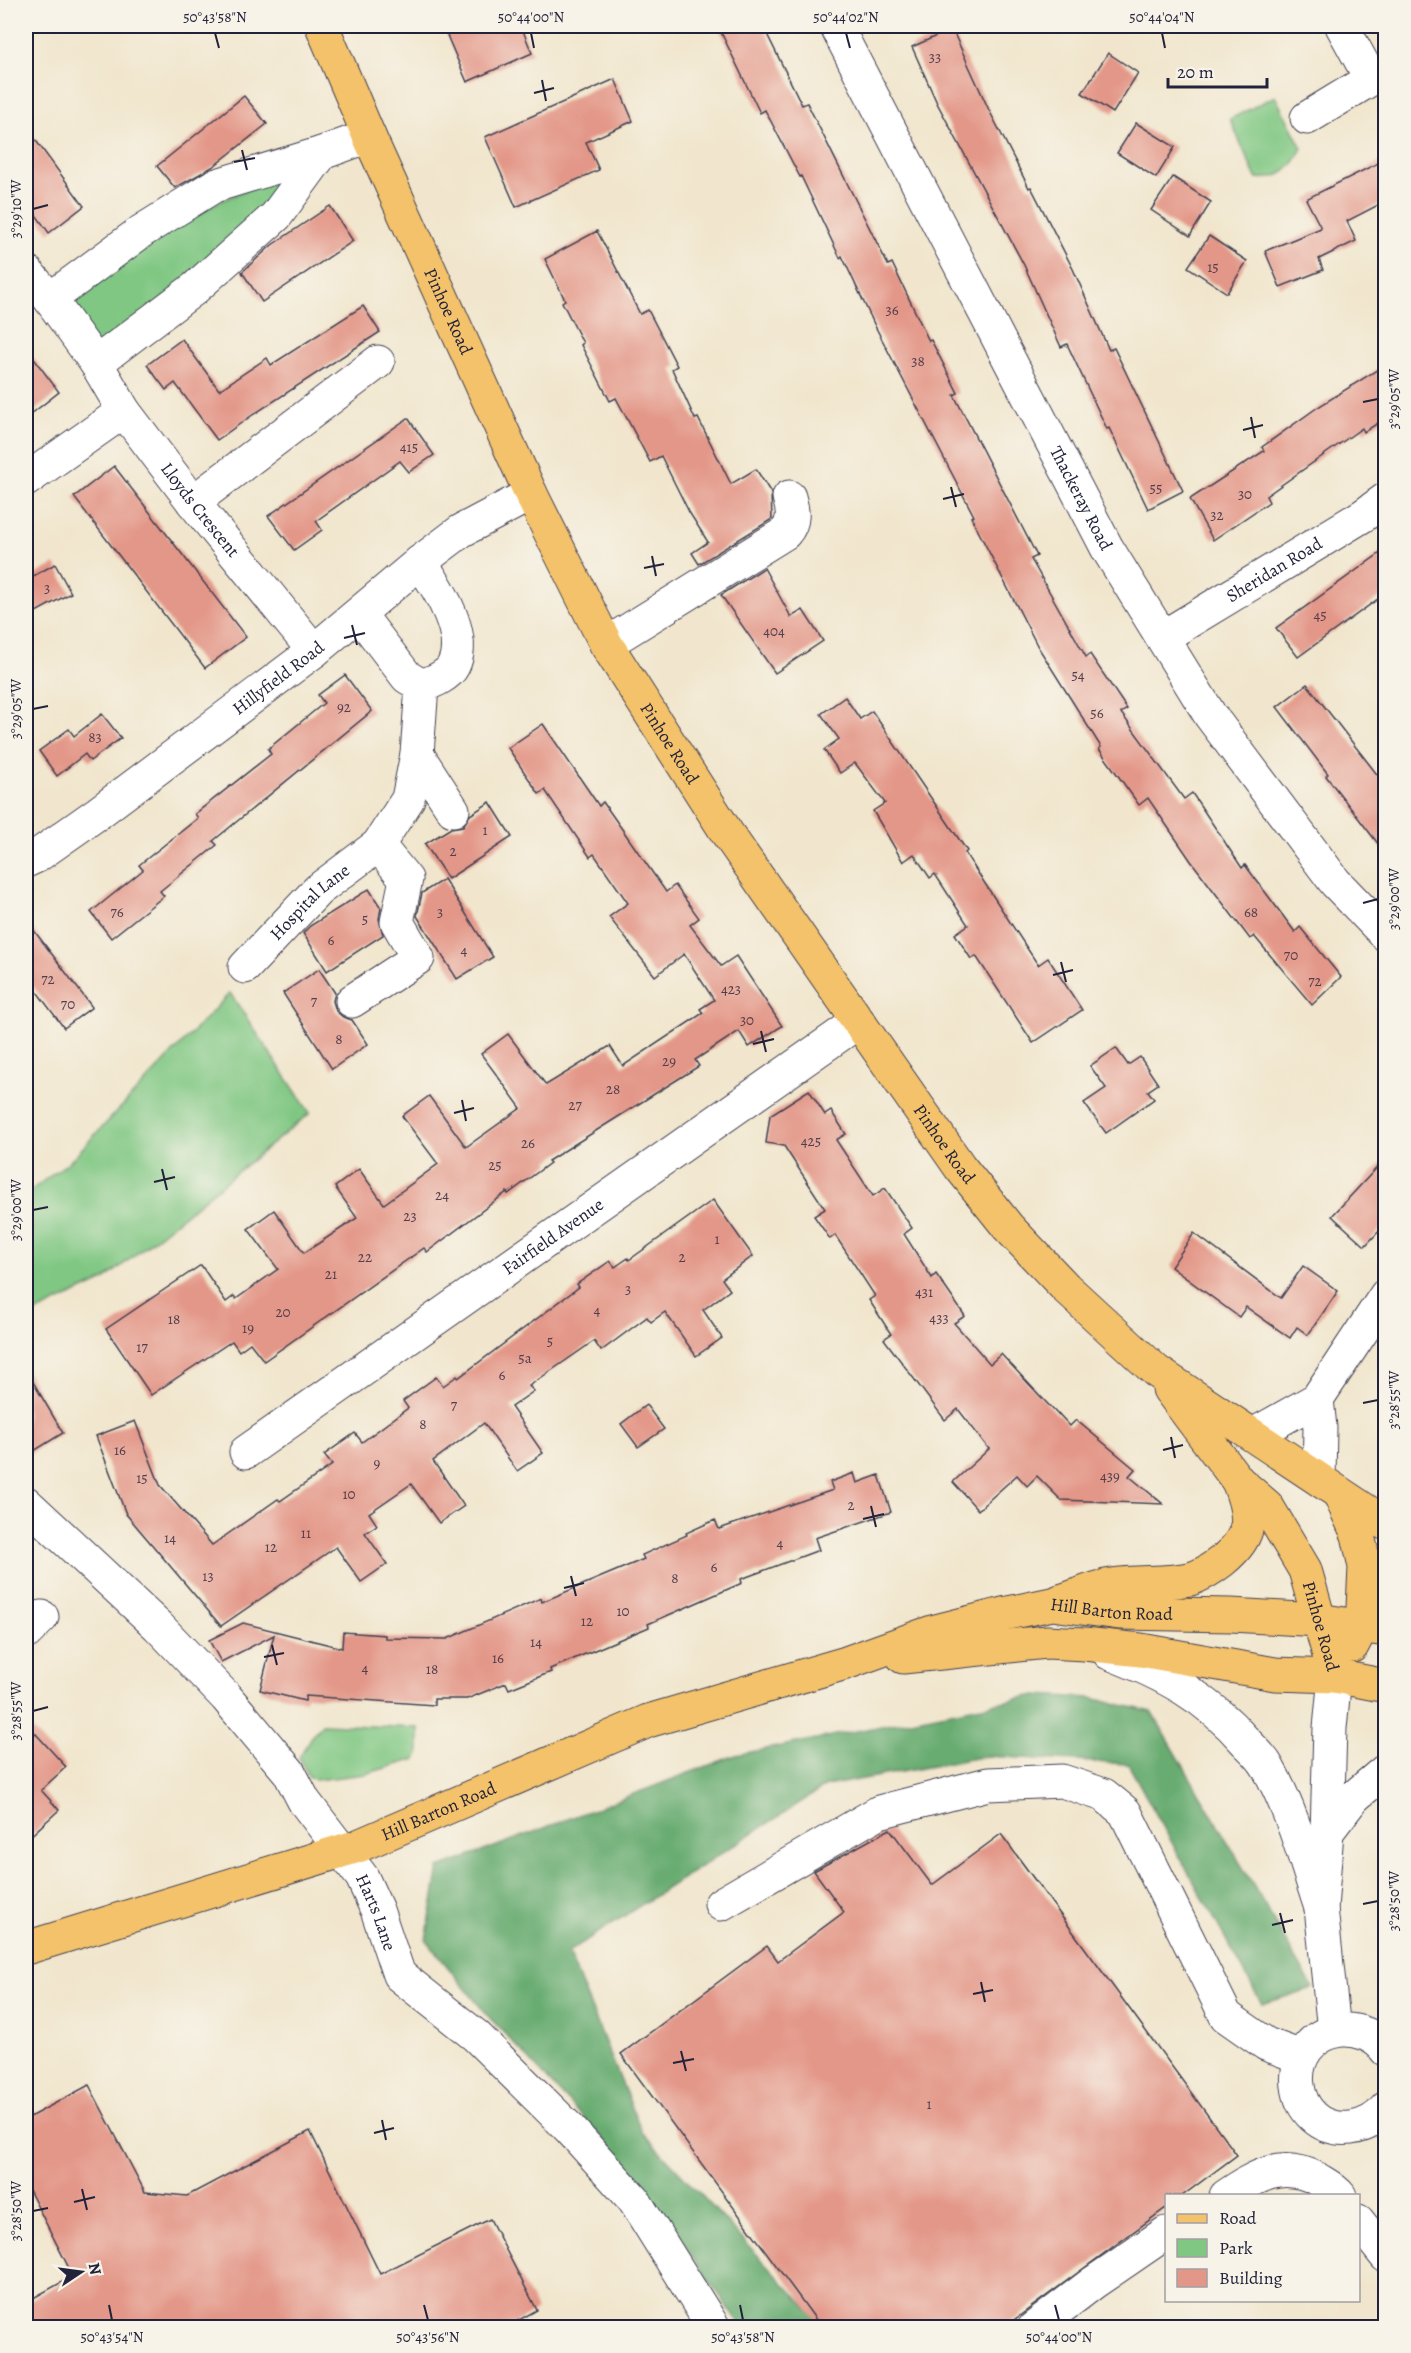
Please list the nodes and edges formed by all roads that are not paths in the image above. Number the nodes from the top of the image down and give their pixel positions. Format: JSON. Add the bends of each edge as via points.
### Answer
{"nodes":[{"id":1,"x":322,"y":26,"type":"edge"},
{"id":2,"x":836,"y":26,"type":"edge"},
{"id":3,"x":1342,"y":26,"type":"edge"},
{"id":4,"x":1378,"y":75,"type":"edge"},
{"id":5,"x":1307,"y":117,"type":"dead end"},
{"id":6,"x":369,"y":136,"type":"junction"},
{"id":7,"x":322,"y":153,"type":"junction"},
{"id":8,"x":26,"y":271,"type":"edge"},
{"id":9,"x":50,"y":299,"type":"junction"},
{"id":10,"x":378,"y":362,"type":"dead end"},
{"id":11,"x":96,"y":363,"type":"junction"},
{"id":12,"x":124,"y":411,"type":"junction"},
{"id":13,"x":26,"y":480,"type":"edge"},
{"id":14,"x":531,"y":494,"type":"junction"},
{"id":15,"x":789,"y":497,"type":"dead end"},
{"id":16,"x":1386,"y":499,"type":"edge"},
{"id":17,"x":193,"y":502,"type":"junction"},
{"id":18,"x":420,"y":562,"type":"junction"},
{"id":19,"x":358,"y":614,"type":"junction"},
{"id":20,"x":1162,"y":637,"type":"junction"},
{"id":21,"x":606,"y":644,"type":"junction"},
{"id":22,"x":314,"y":651,"type":"junction"},
{"id":23,"x":422,"y":686,"type":"junction"},
{"id":24,"x":417,"y":754,"type":"junction"},
{"id":25,"x":453,"y":810,"type":"dead end"},
{"id":26,"x":378,"y":844,"type":"junction"},
{"id":27,"x":26,"y":861,"type":"edge"},
{"id":28,"x":1386,"y":935,"type":"edge"},
{"id":29,"x":245,"y":968,"type":"dead end"},
{"id":30,"x":352,"y":1001,"type":"dead end"},
{"id":31,"x":858,"y":1022,"type":"junction"},
{"id":32,"x":1386,"y":1295,"type":"edge"},
{"id":33,"x":1156,"y":1371,"type":"junction"},
{"id":34,"x":1317,"y":1399,"type":"junction"},
{"id":35,"x":1253,"y":1435,"type":"junction"},
{"id":36,"x":246,"y":1452,"type":"dead end"},
{"id":37,"x":1238,"y":1481,"type":"junction"},
{"id":38,"x":1329,"y":1486,"type":"junction"},
{"id":39,"x":26,"y":1503,"type":"edge"},
{"id":40,"x":1386,"y":1524,"type":"edge"},
{"id":41,"x":1052,"y":1604,"type":"junction"},
{"id":42,"x":1318,"y":1620,"type":"junction"},
{"id":43,"x":1374,"y":1628,"type":"edge"},
{"id":44,"x":1084,"y":1644,"type":"junction"},
{"id":45,"x":846,"y":1663,"type":"junction"},
{"id":46,"x":1335,"y":1676,"type":"junction"},
{"id":47,"x":1386,"y":1686,"type":"edge"},
{"id":48,"x":1386,"y":1770,"type":"edge"},
{"id":49,"x":1327,"y":1832,"type":"junction"},
{"id":50,"x":343,"y":1851,"type":"junction"},
{"id":51,"x":721,"y":1904,"type":"dead end"},
{"id":52,"x":1321,"y":1908,"type":"junction"},
{"id":53,"x":26,"y":1948,"type":"edge"},
{"id":54,"x":1334,"y":2031,"type":"junction"},
{"id":55,"x":1385,"y":2048,"type":"edge"},
{"id":56,"x":1301,"y":2057,"type":"junction"},
{"id":57,"x":1382,"y":2120,"type":"edge"},
{"id":58,"x":1229,"y":2194,"type":"edge"},
{"id":59,"x":1338,"y":2194,"type":"edge"},
{"id":60,"x":1360,"y":2222,"type":"edge"},
{"id":61,"x":1165,"y":2235,"type":"edge"},
{"id":62,"x":1386,"y":2256,"type":"edge"},
{"id":63,"x":714,"y":2328,"type":"edge"},
{"id":64,"x":1034,"y":2328,"type":"edge"}],
"edges":[{"from":1,"to":6,"type":"main road","name":"Pinhoe Road"},
{"from":2,"to":20,"type":"street","name":"Thackeray Road","via":[[1101,538]]},
{"from":3,"to":4,"type":"street"},
{"from":4,"to":5,"type":"street"},
{"from":6,"to":7,"type":"street"},
{"from":6,"to":14,"type":"main road","name":"Pinhoe Road"},
{"from":7,"to":9,"type":"street","via":[[214,186],[142,231]]},
{"from":7,"to":11,"type":"street","via":[[276,216],[194,290]]},
{"from":8,"to":9,"type":"street","name":"Lloyds Crescent"},
{"from":9,"to":11,"type":"street","name":"Lloyds Crescent"},
{"from":10,"to":17,"type":"street"},
{"from":11,"to":12,"type":"street","name":"Lloyds Crescent"},
{"from":12,"to":13,"type":"street"},
{"from":12,"to":17,"type":"street","name":"Lloyds Crescent"},
{"from":14,"to":18,"type":"street","name":"Hillyfield Road","via":[[461,531]]},
{"from":14,"to":21,"type":"main road","name":"Pinhoe Road"},
{"from":15,"to":21,"type":"street","via":[[793,514],[791,527],[785,533]]},
{"from":16,"to":20,"type":"street","name":"Sheridan Road"},
{"from":17,"to":22,"type":"street","name":"Lloyds Crescent"},
{"from":18,"to":19,"type":"street","name":"Hillyfield Road"},
{"from":18,"to":23,"type":"street","via":[[436,584],[457,630],[458,648],[453,667]]},
{"from":19,"to":22,"type":"street","name":"Hillyfield Road"},
{"from":19,"to":23,"type":"street","via":[[407,677]]},
{"from":20,"to":28,"type":"street","name":"Thackeray Road","via":[[1210,715],[1285,818],[1335,882]]},
{"from":21,"to":31,"type":"main road","name":"Pinhoe Road","via":[[727,833]]},
{"from":22,"to":27,"type":"street","name":"Hillyfield Road","via":[[98,813]]},
{"from":23,"to":24,"type":"street","name":"Hospital Lane"},
{"from":24,"to":25,"type":"street"},
{"from":24,"to":26,"type":"street","name":"Hospital Lane","via":[[408,799]]},
{"from":26,"to":29,"type":"street","name":"Hospital Lane","via":[[318,890]]},
{"from":26,"to":30,"type":"street","via":[[406,879],[397,922],[418,958]]},
{"from":31,"to":33,"type":"main road","name":"Pinhoe Road","via":[[960,1167],[1008,1227],[1066,1288]]},
{"from":31,"to":36,"type":"street","name":"Fairfield Avenue"},
{"from":32,"to":34,"type":"street"},
{"from":33,"to":35,"type":"main road","name":"Pinhoe Road"},
{"from":33,"to":37,"type":"main road","name":"Pinhoe Road"},
{"from":34,"to":35,"type":"street"},
{"from":34,"to":38,"type":"street"},
{"from":35,"to":38,"type":"main road","name":"Pinhoe Road"},
{"from":37,"to":41,"type":"main road","name":"Pinhoe Road","via":[[1247,1504],[1246,1532],[1238,1548],[1212,1568],[1192,1578],[1110,1585]]},
{"from":37,"to":42,"type":"main road","name":"Pinhoe Road","via":[[1267,1506],[1305,1570]]},
{"from":38,"to":40,"type":"main road","name":"Pinhoe Road"},
{"from":38,"to":43,"type":"main road","name":"Pinhoe Road","via":[[1358,1535]]},
{"from":39,"to":50,"type":"street","name":"Harts Lane","via":[[158,1626],[226,1697],[289,1772],[304,1801]]},
{"from":41,"to":42,"type":"main road","name":"Hill Barton Road","via":[[1119,1613]]},
{"from":41,"to":45,"type":"main road","name":"Hill Barton Road","via":[[932,1632]]},
{"from":42,"to":43,"type":"main road","name":"Hill Barton Road"},
{"from":42,"to":46,"type":"main road","name":"Pinhoe Road"},
{"from":43,"to":46,"type":"main road","name":"Pinhoe Road"},
{"from":44,"to":45,"type":"main road","name":"Hill Barton Road","via":[[1047,1642]]},
{"from":44,"to":46,"type":"main road","name":"Hill Barton Road","via":[[1275,1674]]},
{"from":44,"to":52,"type":"street","via":[[1151,1669],[1194,1695],[1234,1727],[1267,1764],[1294,1826]]},
{"from":45,"to":50,"type":"main road","name":"Hill Barton Road","via":[[648,1721]]},
{"from":46,"to":47,"type":"main road","name":"Hill Barton Road"},
{"from":46,"to":49,"type":"street"},
{"from":48,"to":49,"type":"street","via":[[1354,1797]]},
{"from":49,"to":52,"type":"street"},
{"from":50,"to":53,"type":"main road","name":"Hill Barton Road"},
{"from":50,"to":63,"type":"street","name":"Harts Lane","via":[[362,1877],[377,1910],[399,1975],[476,2036],[569,2128],[634,2200]]},
{"from":51,"to":56,"type":"street","via":[[879,1812],[988,1784],[1062,1781],[1104,1795],[1125,1812],[1226,2016],[1266,2044]]},
{"from":52,"to":54,"type":"street"},
{"from":54,"to":55,"type":"street","via":[[1361,2032]]},
{"from":54,"to":56,"type":"street","via":[[1321,2036]]},
{"from":56,"to":57,"type":"street","via":[[1297,2089],[1314,2116],[1343,2128]]},
{"from":58,"to":59,"type":"street","via":[[1258,2177],[1280,2170],[1301,2171]]},
{"from":60,"to":62,"type":"street"},
{"from":61,"to":64,"type":"street"}]}
